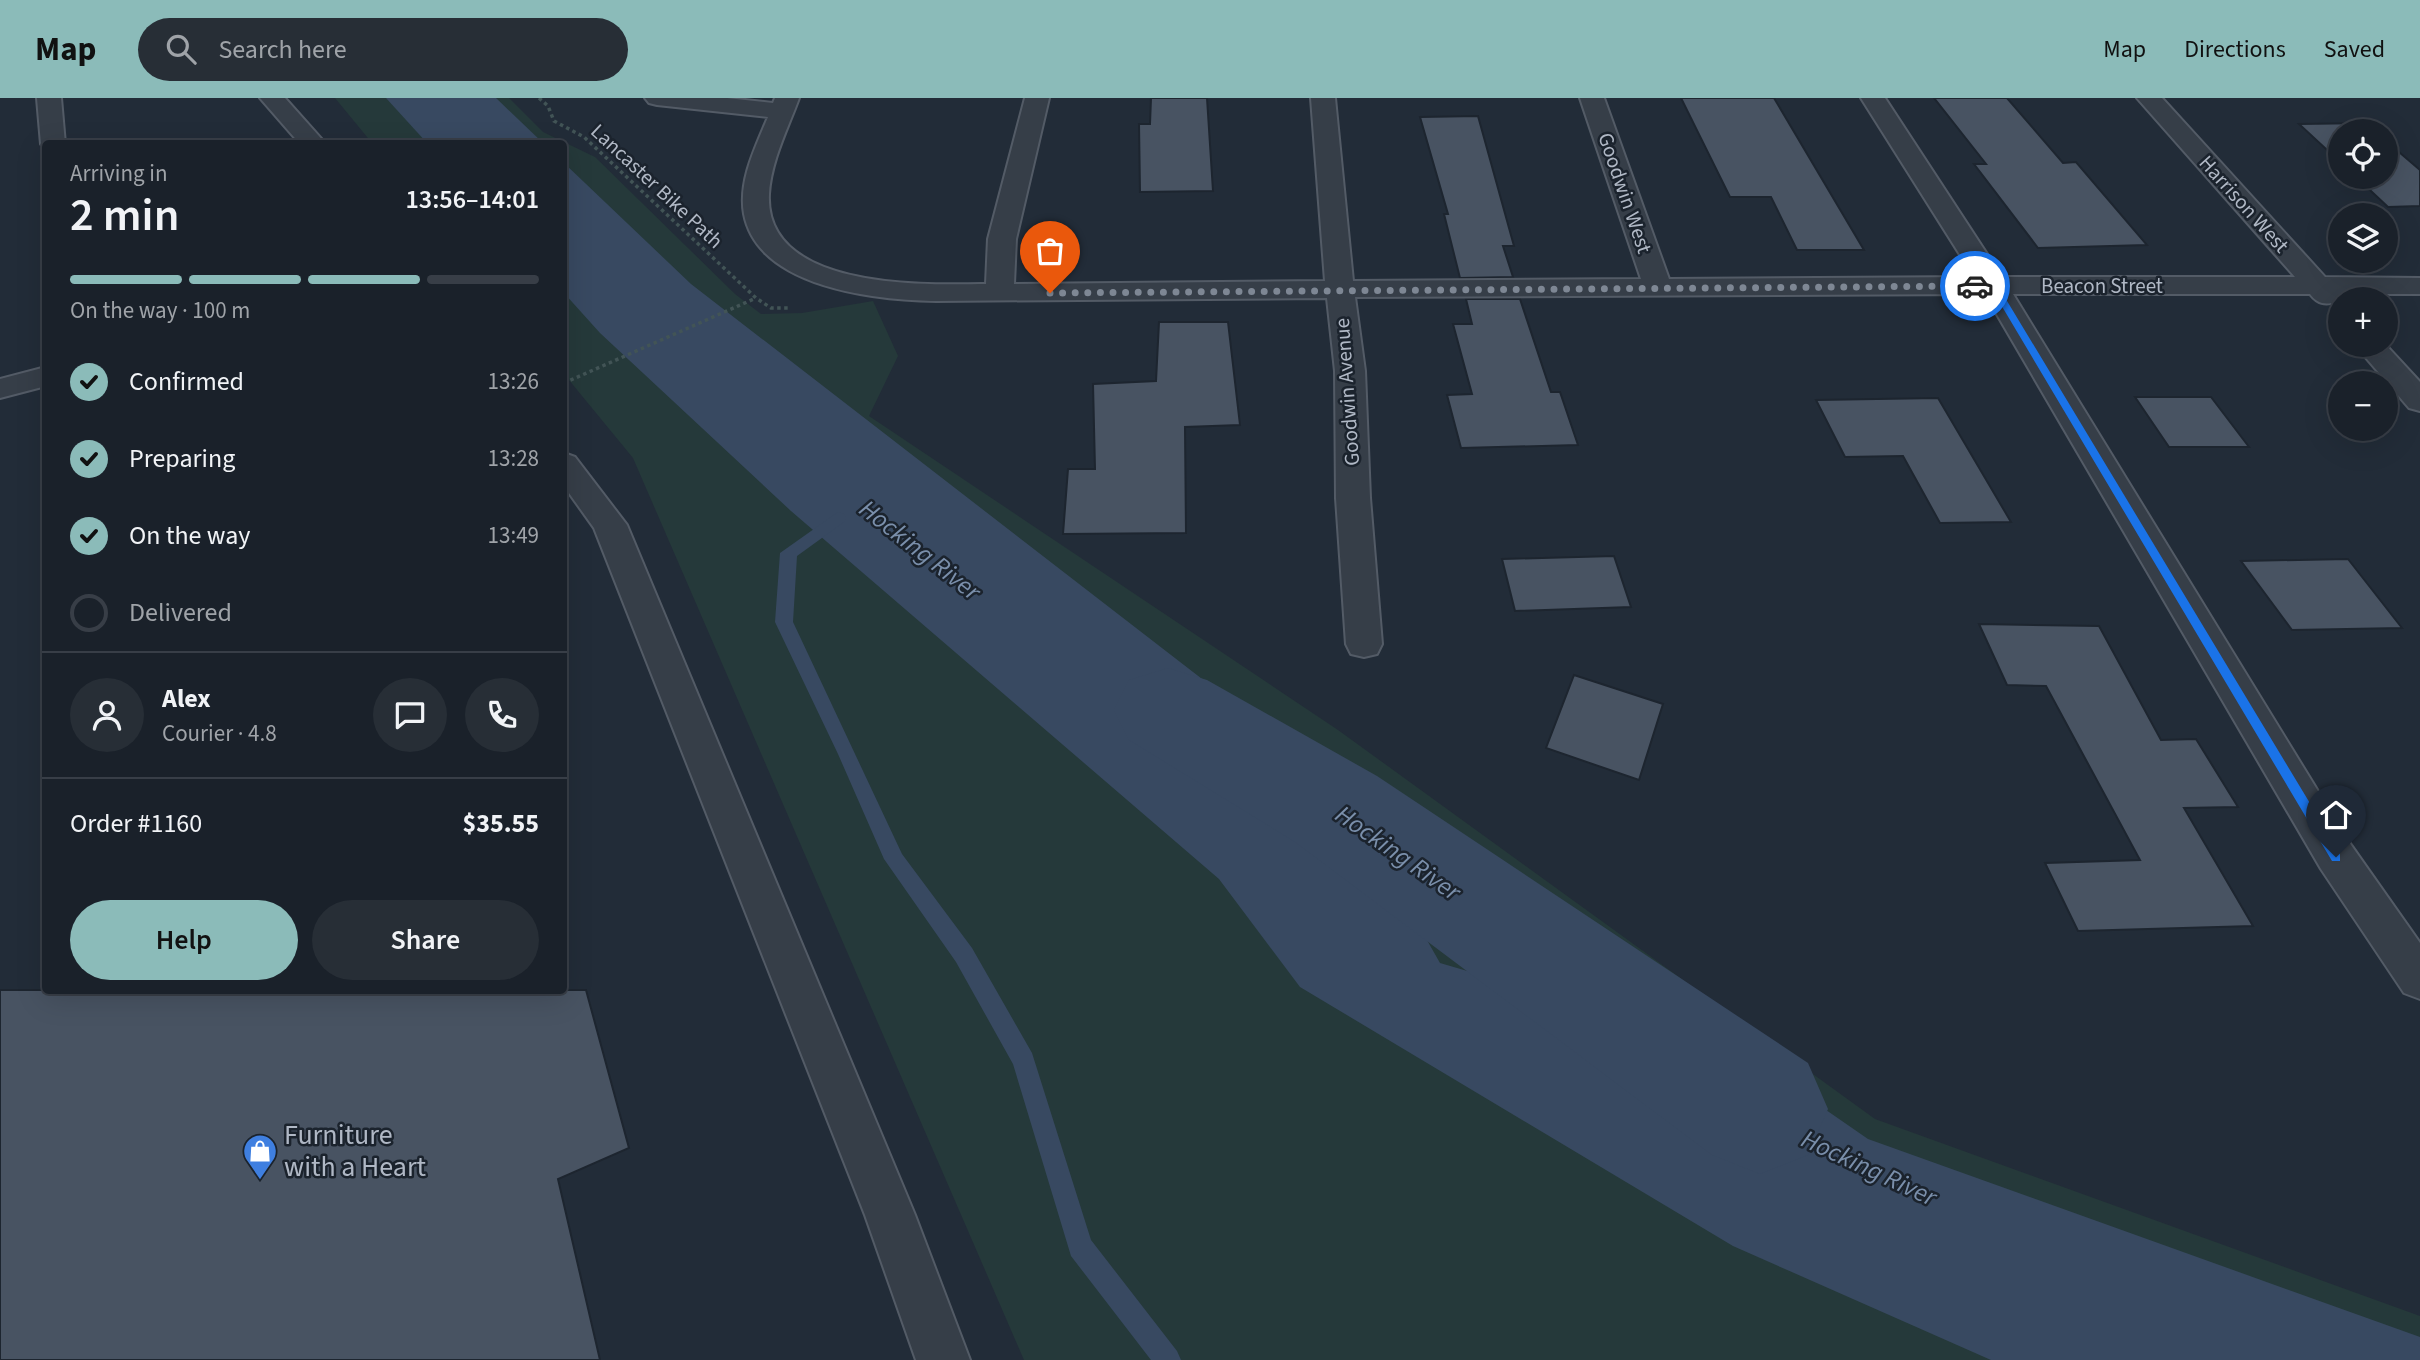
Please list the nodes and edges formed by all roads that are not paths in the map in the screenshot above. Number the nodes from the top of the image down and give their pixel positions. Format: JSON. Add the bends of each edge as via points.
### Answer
{"nodes":[{"id":1,"x":49,"y":98,"type":"edge"},
{"id":2,"x":272,"y":98,"type":"edge"},
{"id":3,"x":657,"y":98,"type":"edge"},
{"id":4,"x":1037,"y":98,"type":"edge"},
{"id":5,"x":1323,"y":98,"type":"edge"},
{"id":6,"x":1592,"y":98,"type":"edge"},
{"id":7,"x":1873,"y":98,"type":"edge"},
{"id":8,"x":2149,"y":98,"type":"edge"},
{"id":9,"x":785,"y":105,"type":"edge"},
{"id":10,"x":54,"y":140,"type":"edge"},
{"id":11,"x":310,"y":140,"type":"edge"},
{"id":12,"x":2317,"y":285,"type":"junction"},
{"id":13,"x":1994,"y":286,"type":"junction"},
{"id":14,"x":2420,"y":286,"type":"edge"},
{"id":15,"x":1339,"y":289,"type":"junction"},
{"id":16,"x":1658,"y":289,"type":"junction"},
{"id":17,"x":999,"y":292,"type":"junction"},
{"id":18,"x":2328,"y":297,"type":"edge"},
{"id":19,"x":2381,"y":357,"type":"edge"},
{"id":20,"x":42,"y":377,"type":"edge"},
{"id":21,"x":0,"y":389,"type":"edge"},
{"id":22,"x":2420,"y":401,"type":"edge"},
{"id":23,"x":567,"y":468,"type":"edge"},
{"id":24,"x":1364,"y":644,"type":"dead end"},
{"id":25,"x":2420,"y":979,"type":"edge"},
{"id":26,"x":943,"y":1360,"type":"edge"}],
"edges":[{"from":1,"to":10,"type":"street"},
{"from":2,"to":11,"type":"street"},
{"from":3,"to":9,"type":"street"},
{"from":4,"to":17,"type":"street","via":[[1002,239]]},
{"from":5,"to":15,"type":"street","name":"Goodwin Avenue"},
{"from":6,"to":16,"type":"street","name":"Goodwin West"},
{"from":7,"to":13,"type":"street"},
{"from":8,"to":12,"type":"street","name":"Harrison West"},
{"from":9,"to":17,"type":"street","name":"Beacon Street","via":[[754,201],[763,231],[776,248],[797,264],[861,286]]},
{"from":12,"to":13,"type":"street","name":"Beacon Street"},
{"from":12,"to":14,"type":"street","name":"Beacon Street"},
{"from":12,"to":18,"type":"street","name":"Harrison West"},
{"from":13,"to":16,"type":"street","name":"Beacon Street"},
{"from":13,"to":25,"type":"street","via":[[2336,857]]},
{"from":15,"to":16,"type":"street","name":"Beacon Street"},
{"from":15,"to":17,"type":"street","name":"Beacon Street"},
{"from":15,"to":24,"type":"street","name":"Goodwin Avenue","via":[[1350,371],[1353,499]]},
{"from":19,"to":22,"type":"street"},
{"from":20,"to":21,"type":"street"},
{"from":23,"to":26,"type":"street","via":[[610,525],[885,1202]]}]}
